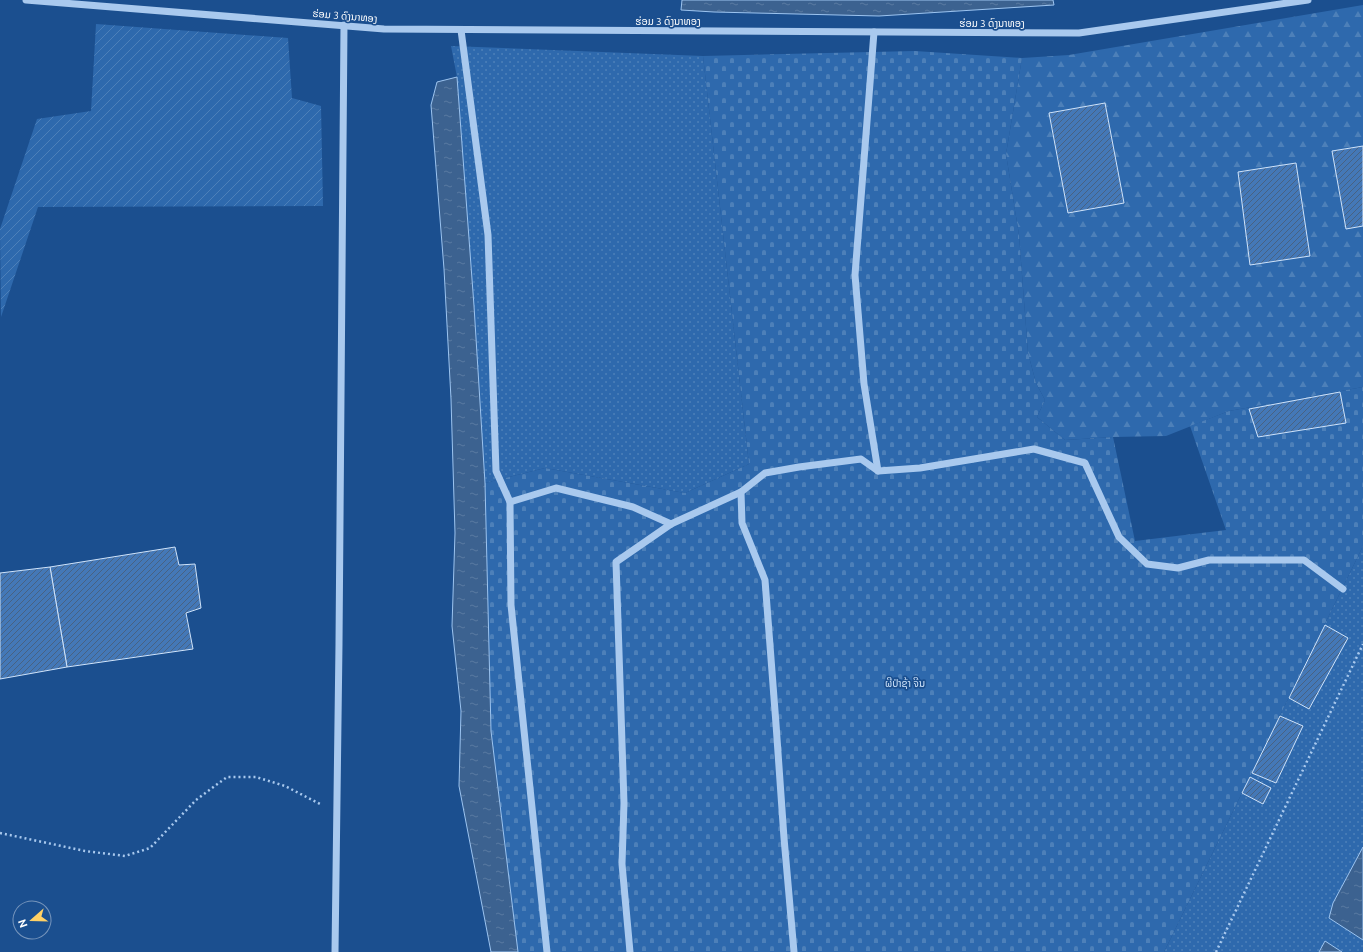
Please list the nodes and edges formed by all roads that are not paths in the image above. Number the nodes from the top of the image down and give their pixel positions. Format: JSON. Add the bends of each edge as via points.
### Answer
{"nodes":[{"id":1,"x":26,"y":0,"type":"edge"},
{"id":2,"x":1308,"y":0,"type":"edge"},
{"id":3,"x":344,"y":25,"type":"junction"},
{"id":4,"x":461,"y":30,"type":"junction"},
{"id":5,"x":874,"y":32,"type":"junction"},
{"id":6,"x":878,"y":471,"type":"junction"},
{"id":7,"x":741,"y":492,"type":"junction"},
{"id":8,"x":510,"y":502,"type":"junction"},
{"id":9,"x":671,"y":524,"type":"junction"},
{"id":10,"x":1343,"y":588,"type":"dead end"},
{"id":11,"x":335,"y":952,"type":"edge"},
{"id":12,"x":547,"y":952,"type":"edge"},
{"id":13,"x":630,"y":952,"type":"edge"},
{"id":14,"x":794,"y":952,"type":"edge"}],
"edges":[{"from":1,"to":3,"type":"street","name":"ຮ່ອມ 3 ດົງນາທອງ"},
{"from":2,"to":5,"type":"street","name":"ຮ່ອມ 3 ດົງນາທອງ","via":[[1079,33]]},
{"from":3,"to":4,"type":"street","name":"ຮ່ອມ 3 ດົງນາທອງ","via":[[384,29]]},
{"from":3,"to":11,"type":"street"},
{"from":4,"to":5,"type":"street","name":"ຮ່ອມ 3 ດົງນາທອງ"},
{"from":4,"to":8,"type":"street","via":[[488,235],[496,471]]},
{"from":5,"to":6,"type":"street","via":[[856,275],[864,384]]},
{"from":6,"to":7,"type":"street","via":[[862,459],[799,467],[765,473]]},
{"from":6,"to":10,"type":"street","via":[[920,468],[1034,450],[1085,464],[1119,537],[1147,564],[1178,568],[1208,560],[1304,560]]},
{"from":7,"to":9,"type":"street"},
{"from":7,"to":14,"type":"street","via":[[742,523],[765,580]]},
{"from":8,"to":9,"type":"street","via":[[556,488],[632,507]]},
{"from":8,"to":12,"type":"street","via":[[511,605]]},
{"from":9,"to":13,"type":"street","via":[[616,562],[624,804],[622,864]]}]}
